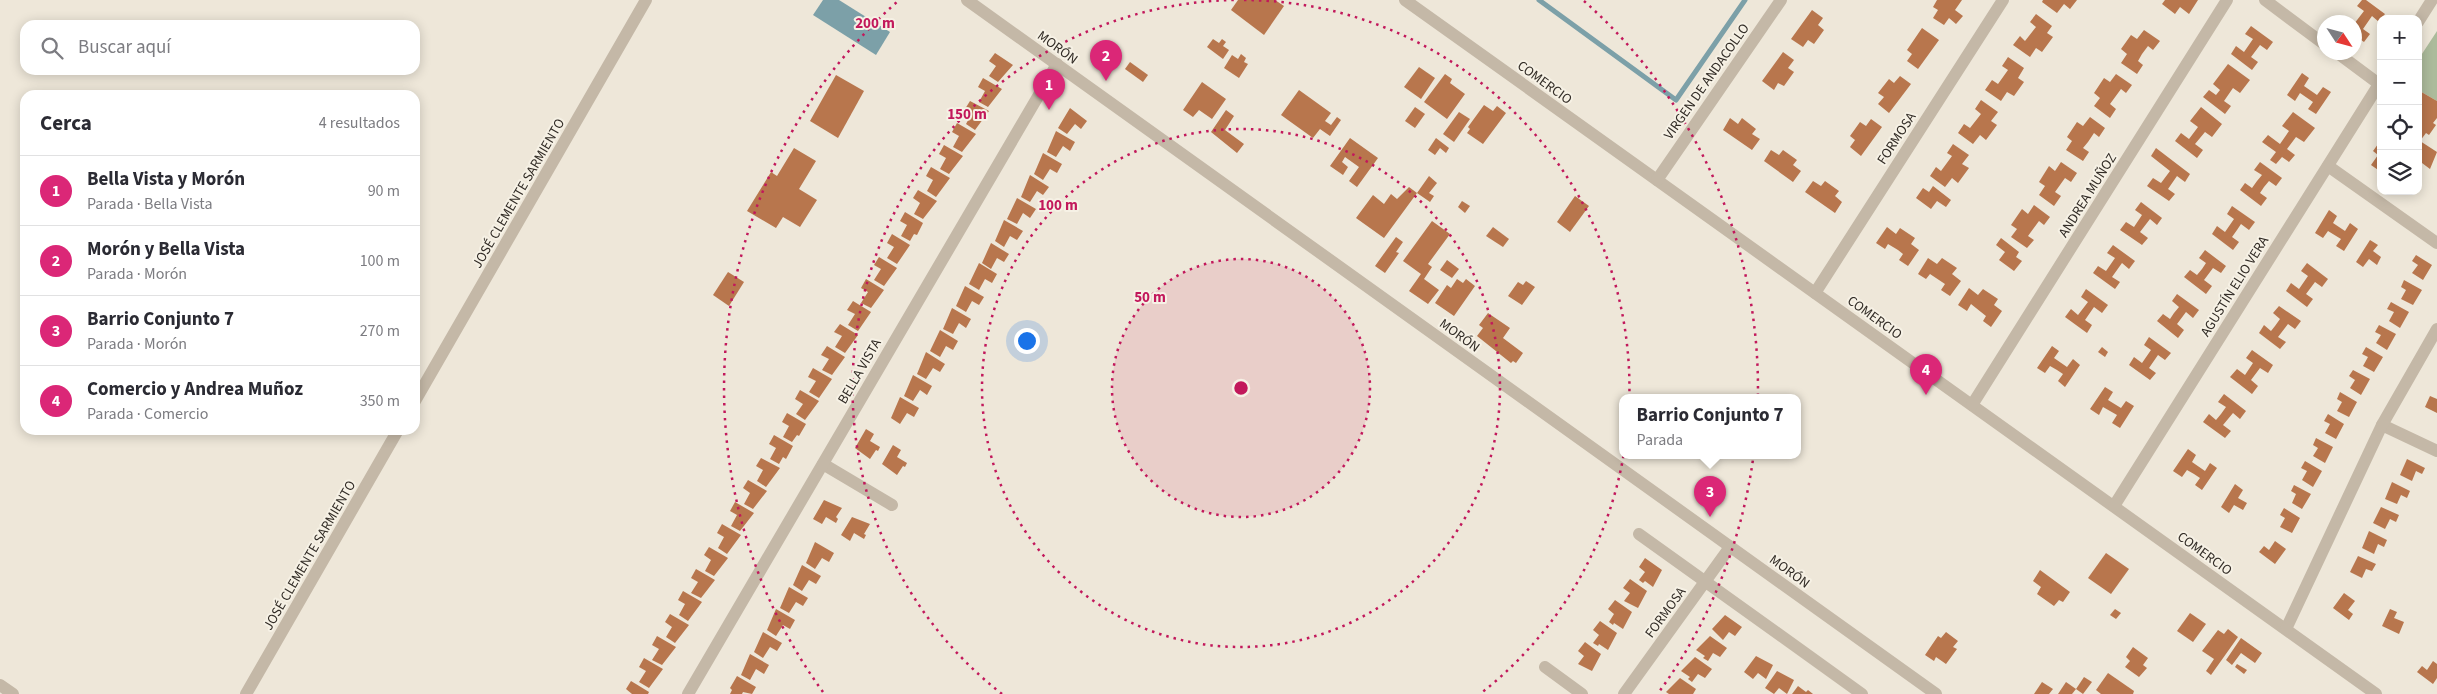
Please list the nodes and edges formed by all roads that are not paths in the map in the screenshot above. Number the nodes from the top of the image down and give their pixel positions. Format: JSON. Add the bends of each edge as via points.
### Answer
{"nodes":[{"id":1,"x":646,"y":0,"type":"edge"},
{"id":2,"x":967,"y":0,"type":"edge"},
{"id":3,"x":1405,"y":0,"type":"edge"},
{"id":4,"x":1781,"y":0,"type":"edge"},
{"id":5,"x":2003,"y":0,"type":"edge"},
{"id":6,"x":2227,"y":0,"type":"edge"},
{"id":7,"x":2265,"y":0,"type":"edge"},
{"id":8,"x":2432,"y":0,"type":"edge"},
{"id":9,"x":2422,"y":16,"type":"edge"},
{"id":10,"x":2317,"y":39,"type":"edge"},
{"id":11,"x":2347,"y":60,"type":"edge"},
{"id":12,"x":1057,"y":64,"type":"junction"},
{"id":13,"x":2377,"y":81,"type":"edge"},
{"id":14,"x":2377,"y":88,"type":"edge"},
{"id":15,"x":2328,"y":166,"type":"junction"},
{"id":16,"x":1657,"y":180,"type":"junction"},
{"id":17,"x":2437,"y":243,"type":"edge"},
{"id":18,"x":1815,"y":293,"type":"junction"},
{"id":19,"x":2437,"y":330,"type":"edge"},
{"id":20,"x":420,"y":392,"type":"edge"},
{"id":21,"x":1972,"y":405,"type":"junction"},
{"id":22,"x":2382,"y":425,"type":"junction"},
{"id":23,"x":395,"y":435,"type":"edge"},
{"id":24,"x":2437,"y":451,"type":"edge"},
{"id":25,"x":823,"y":464,"type":"junction"},
{"id":26,"x":892,"y":505,"type":"dead end"},
{"id":27,"x":2114,"y":506,"type":"junction"},
{"id":28,"x":1640,"y":534,"type":"dead end"},
{"id":29,"x":1730,"y":547,"type":"junction"},
{"id":30,"x":1705,"y":581,"type":"junction"},
{"id":31,"x":2286,"y":629,"type":"junction"},
{"id":32,"x":1545,"y":667,"type":"dead end"},
{"id":33,"x":0,"y":685,"type":"edge"},
{"id":34,"x":13,"y":694,"type":"edge"},
{"id":35,"x":246,"y":694,"type":"edge"},
{"id":36,"x":688,"y":694,"type":"edge"},
{"id":37,"x":1582,"y":694,"type":"edge"},
{"id":38,"x":1624,"y":694,"type":"edge"},
{"id":39,"x":1862,"y":694,"type":"edge"},
{"id":40,"x":1936,"y":694,"type":"edge"},
{"id":41,"x":2376,"y":694,"type":"edge"}],
"edges":[{"from":1,"to":20,"type":"street","name":"JOSÉ CLEMENTE SARMIENTO"},
{"from":2,"to":12,"type":"street","name":"MORÓN"},
{"from":3,"to":16,"type":"street","name":"COMERCIO"},
{"from":4,"to":16,"type":"street","name":"VIRGEN DE ANDACOLLO"},
{"from":5,"to":18,"type":"street","name":"FORMOSA"},
{"from":6,"to":21,"type":"street","name":"ANDREA MUÑOZ"},
{"from":7,"to":10,"type":"street"},
{"from":8,"to":9,"type":"street"},
{"from":11,"to":13,"type":"street"},
{"from":12,"to":25,"type":"street","name":"BELLA VISTA"},
{"from":12,"to":29,"type":"street","name":"MORÓN"},
{"from":14,"to":15,"type":"street","name":"AGUSTÍN ELIO VERA"},
{"from":15,"to":17,"type":"street"},
{"from":15,"to":27,"type":"street","name":"AGUSTÍN ELIO VERA"},
{"from":16,"to":18,"type":"street","name":"COMERCIO"},
{"from":18,"to":21,"type":"street","name":"COMERCIO"},
{"from":19,"to":22,"type":"street"},
{"from":21,"to":27,"type":"street","name":"COMERCIO"},
{"from":22,"to":24,"type":"street"},
{"from":22,"to":31,"type":"street"},
{"from":23,"to":35,"type":"street","name":"JOSÉ CLEMENTE SARMIENTO"},
{"from":25,"to":26,"type":"street"},
{"from":25,"to":36,"type":"street","name":"BELLA VISTA"},
{"from":27,"to":31,"type":"street","name":"COMERCIO"},
{"from":28,"to":30,"type":"street"},
{"from":29,"to":30,"type":"street","name":"FORMOSA"},
{"from":29,"to":40,"type":"street","name":"MORÓN"},
{"from":30,"to":38,"type":"street","name":"FORMOSA"},
{"from":30,"to":39,"type":"street"},
{"from":31,"to":41,"type":"street","name":"COMERCIO"},
{"from":32,"to":37,"type":"street"},
{"from":33,"to":34,"type":"street"}]}
